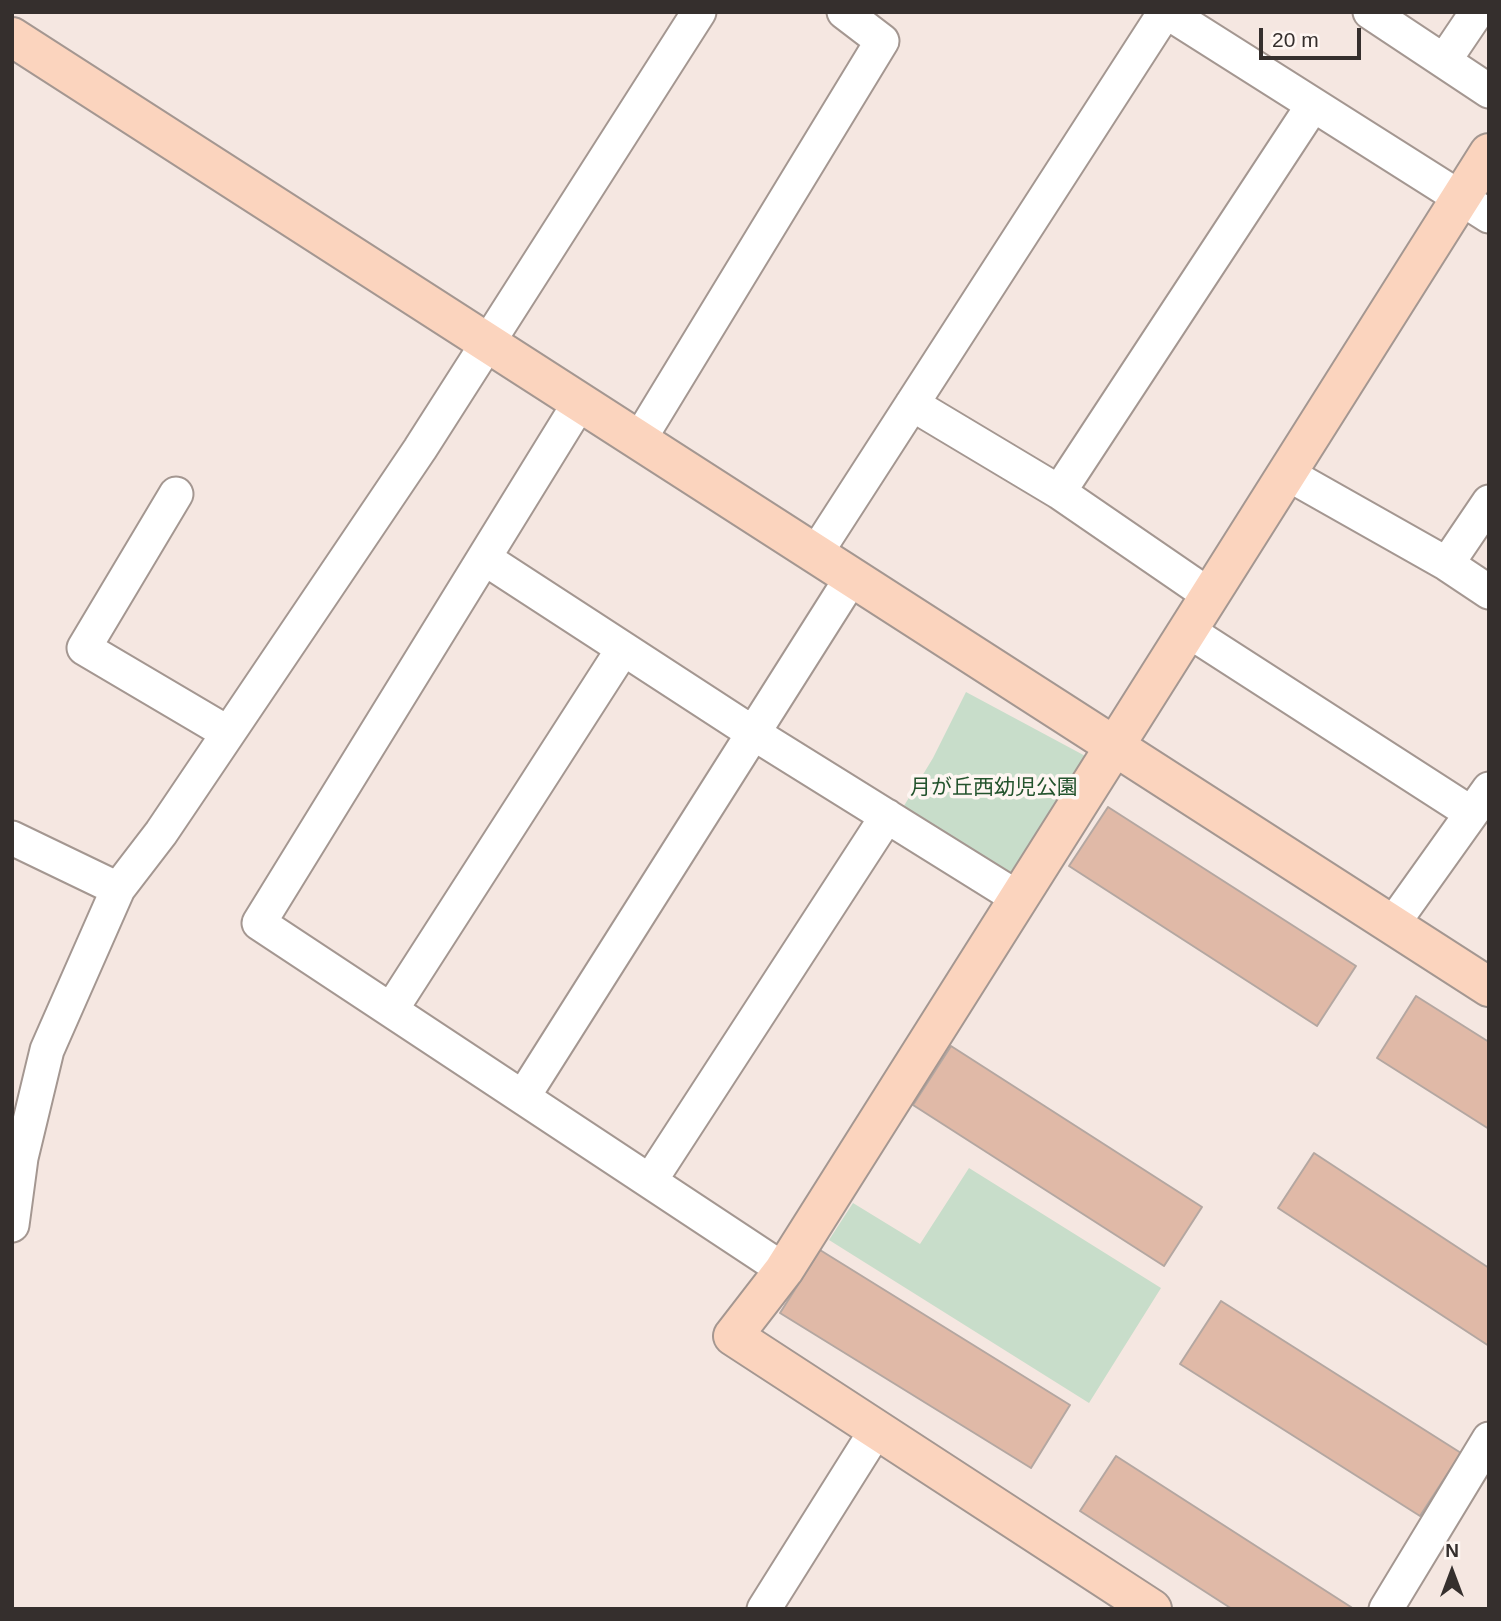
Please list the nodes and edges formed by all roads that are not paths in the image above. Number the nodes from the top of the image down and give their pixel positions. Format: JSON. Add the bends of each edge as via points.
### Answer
{"nodes":[{"id":1,"x":699,"y":12,"type":"edge"},
{"id":2,"x":844,"y":12,"type":"edge"},
{"id":3,"x":1166,"y":12,"type":"edge"},
{"id":4,"x":1370,"y":12,"type":"edge"},
{"id":5,"x":1477,"y":12,"type":"edge"},
{"id":6,"x":12,"y":37,"type":"edge"},
{"id":7,"x":1444,"y":61,"type":"junction"},
{"id":8,"x":1489,"y":91,"type":"edge"},
{"id":9,"x":1313,"y":105,"type":"junction"},
{"id":10,"x":1489,"y":153,"type":"edge"},
{"id":11,"x":1475,"y":207,"type":"edge"},
{"id":12,"x":489,"y":344,"type":"junction"},
{"id":13,"x":580,"y":402,"type":"junction"},
{"id":14,"x":912,"y":404,"type":"junction"},
{"id":15,"x":639,"y":440,"type":"junction"},
{"id":16,"x":1286,"y":473,"type":"junction"},
{"id":17,"x":1059,"y":492,"type":"junction"},
{"id":18,"x":176,"y":494,"type":"dead end"},
{"id":19,"x":1489,"y":502,"type":"edge"},
{"id":20,"x":816,"y":553,"type":"junction"},
{"id":21,"x":484,"y":558,"type":"junction"},
{"id":22,"x":1447,"y":564,"type":"junction"},
{"id":23,"x":852,"y":577,"type":"junction"},
{"id":24,"x":1489,"y":592,"type":"edge"},
{"id":25,"x":1209,"y":595,"type":"junction"},
{"id":26,"x":1187,"y":630,"type":"junction"},
{"id":27,"x":623,"y":649,"type":"junction"},
{"id":28,"x":228,"y":733,"type":"junction"},
{"id":29,"x":753,"y":733,"type":"junction"},
{"id":30,"x":1115,"y":745,"type":"junction"},
{"id":31,"x":1480,"y":801,"type":"edge"},
{"id":32,"x":887,"y":816,"type":"junction"},
{"id":33,"x":12,"y":838,"type":"edge"},
{"id":34,"x":118,"y":888,"type":"junction"},
{"id":35,"x":1018,"y":898,"type":"junction"},
{"id":36,"x":1392,"y":925,"type":"junction"},
{"id":37,"x":1489,"y":987,"type":"edge"},
{"id":38,"x":391,"y":1010,"type":"junction"},
{"id":39,"x":523,"y":1097,"type":"junction"},
{"id":40,"x":650,"y":1181,"type":"junction"},
{"id":41,"x":12,"y":1225,"type":"edge"},
{"id":42,"x":784,"y":1270,"type":"junction"},
{"id":43,"x":877,"y":1429,"type":"junction"},
{"id":44,"x":1489,"y":1439,"type":"edge"},
{"id":45,"x":764,"y":1609,"type":"edge"},
{"id":46,"x":1152,"y":1609,"type":"edge"},
{"id":47,"x":1386,"y":1609,"type":"edge"}],
"edges":[{"from":1,"to":12,"type":"street"},
{"from":2,"to":15,"type":"street","via":[[882,41]]},
{"from":3,"to":9,"type":"street"},
{"from":3,"to":14,"type":"street"},
{"from":4,"to":7,"type":"street"},
{"from":5,"to":7,"type":"street"},
{"from":6,"to":12,"type":"street"},
{"from":7,"to":8,"type":"street"},
{"from":9,"to":11,"type":"street"},
{"from":9,"to":17,"type":"street"},
{"from":10,"to":11,"type":"street"},
{"from":11,"to":16,"type":"street"},
{"from":12,"to":13,"type":"street"},
{"from":12,"to":28,"type":"street"},
{"from":13,"to":15,"type":"street"},
{"from":13,"to":21,"type":"street"},
{"from":14,"to":17,"type":"street"},
{"from":14,"to":20,"type":"street"},
{"from":15,"to":20,"type":"street"},
{"from":16,"to":22,"type":"street"},
{"from":16,"to":25,"type":"street"},
{"from":17,"to":25,"type":"street"},
{"from":18,"to":28,"type":"street","via":[[84,648]]},
{"from":19,"to":22,"type":"street"},
{"from":20,"to":23,"type":"street"},
{"from":21,"to":27,"type":"street"},
{"from":21,"to":38,"type":"street","via":[[259,923]]},
{"from":22,"to":24,"type":"street"},
{"from":23,"to":29,"type":"street"},
{"from":23,"to":30,"type":"street"},
{"from":25,"to":26,"type":"street"},
{"from":26,"to":30,"type":"street"},
{"from":26,"to":31,"type":"street"},
{"from":27,"to":29,"type":"street"},
{"from":27,"to":38,"type":"street"},
{"from":28,"to":34,"type":"street"},
{"from":29,"to":32,"type":"street"},
{"from":29,"to":39,"type":"street"},
{"from":30,"to":35,"type":"street"},
{"from":30,"to":36,"type":"street"},
{"from":31,"to":36,"type":"street"},
{"from":32,"to":35,"type":"street"},
{"from":32,"to":40,"type":"street"},
{"from":33,"to":34,"type":"street"},
{"from":34,"to":41,"type":"street","via":[[47,1050],[21,1158]]},
{"from":35,"to":42,"type":"street"},
{"from":36,"to":37,"type":"street"},
{"from":38,"to":39,"type":"street"},
{"from":39,"to":40,"type":"street"},
{"from":40,"to":42,"type":"street"},
{"from":42,"to":43,"type":"street","via":[[733,1336]]},
{"from":43,"to":45,"type":"street"},
{"from":43,"to":46,"type":"street"},
{"from":44,"to":47,"type":"street"}]}
